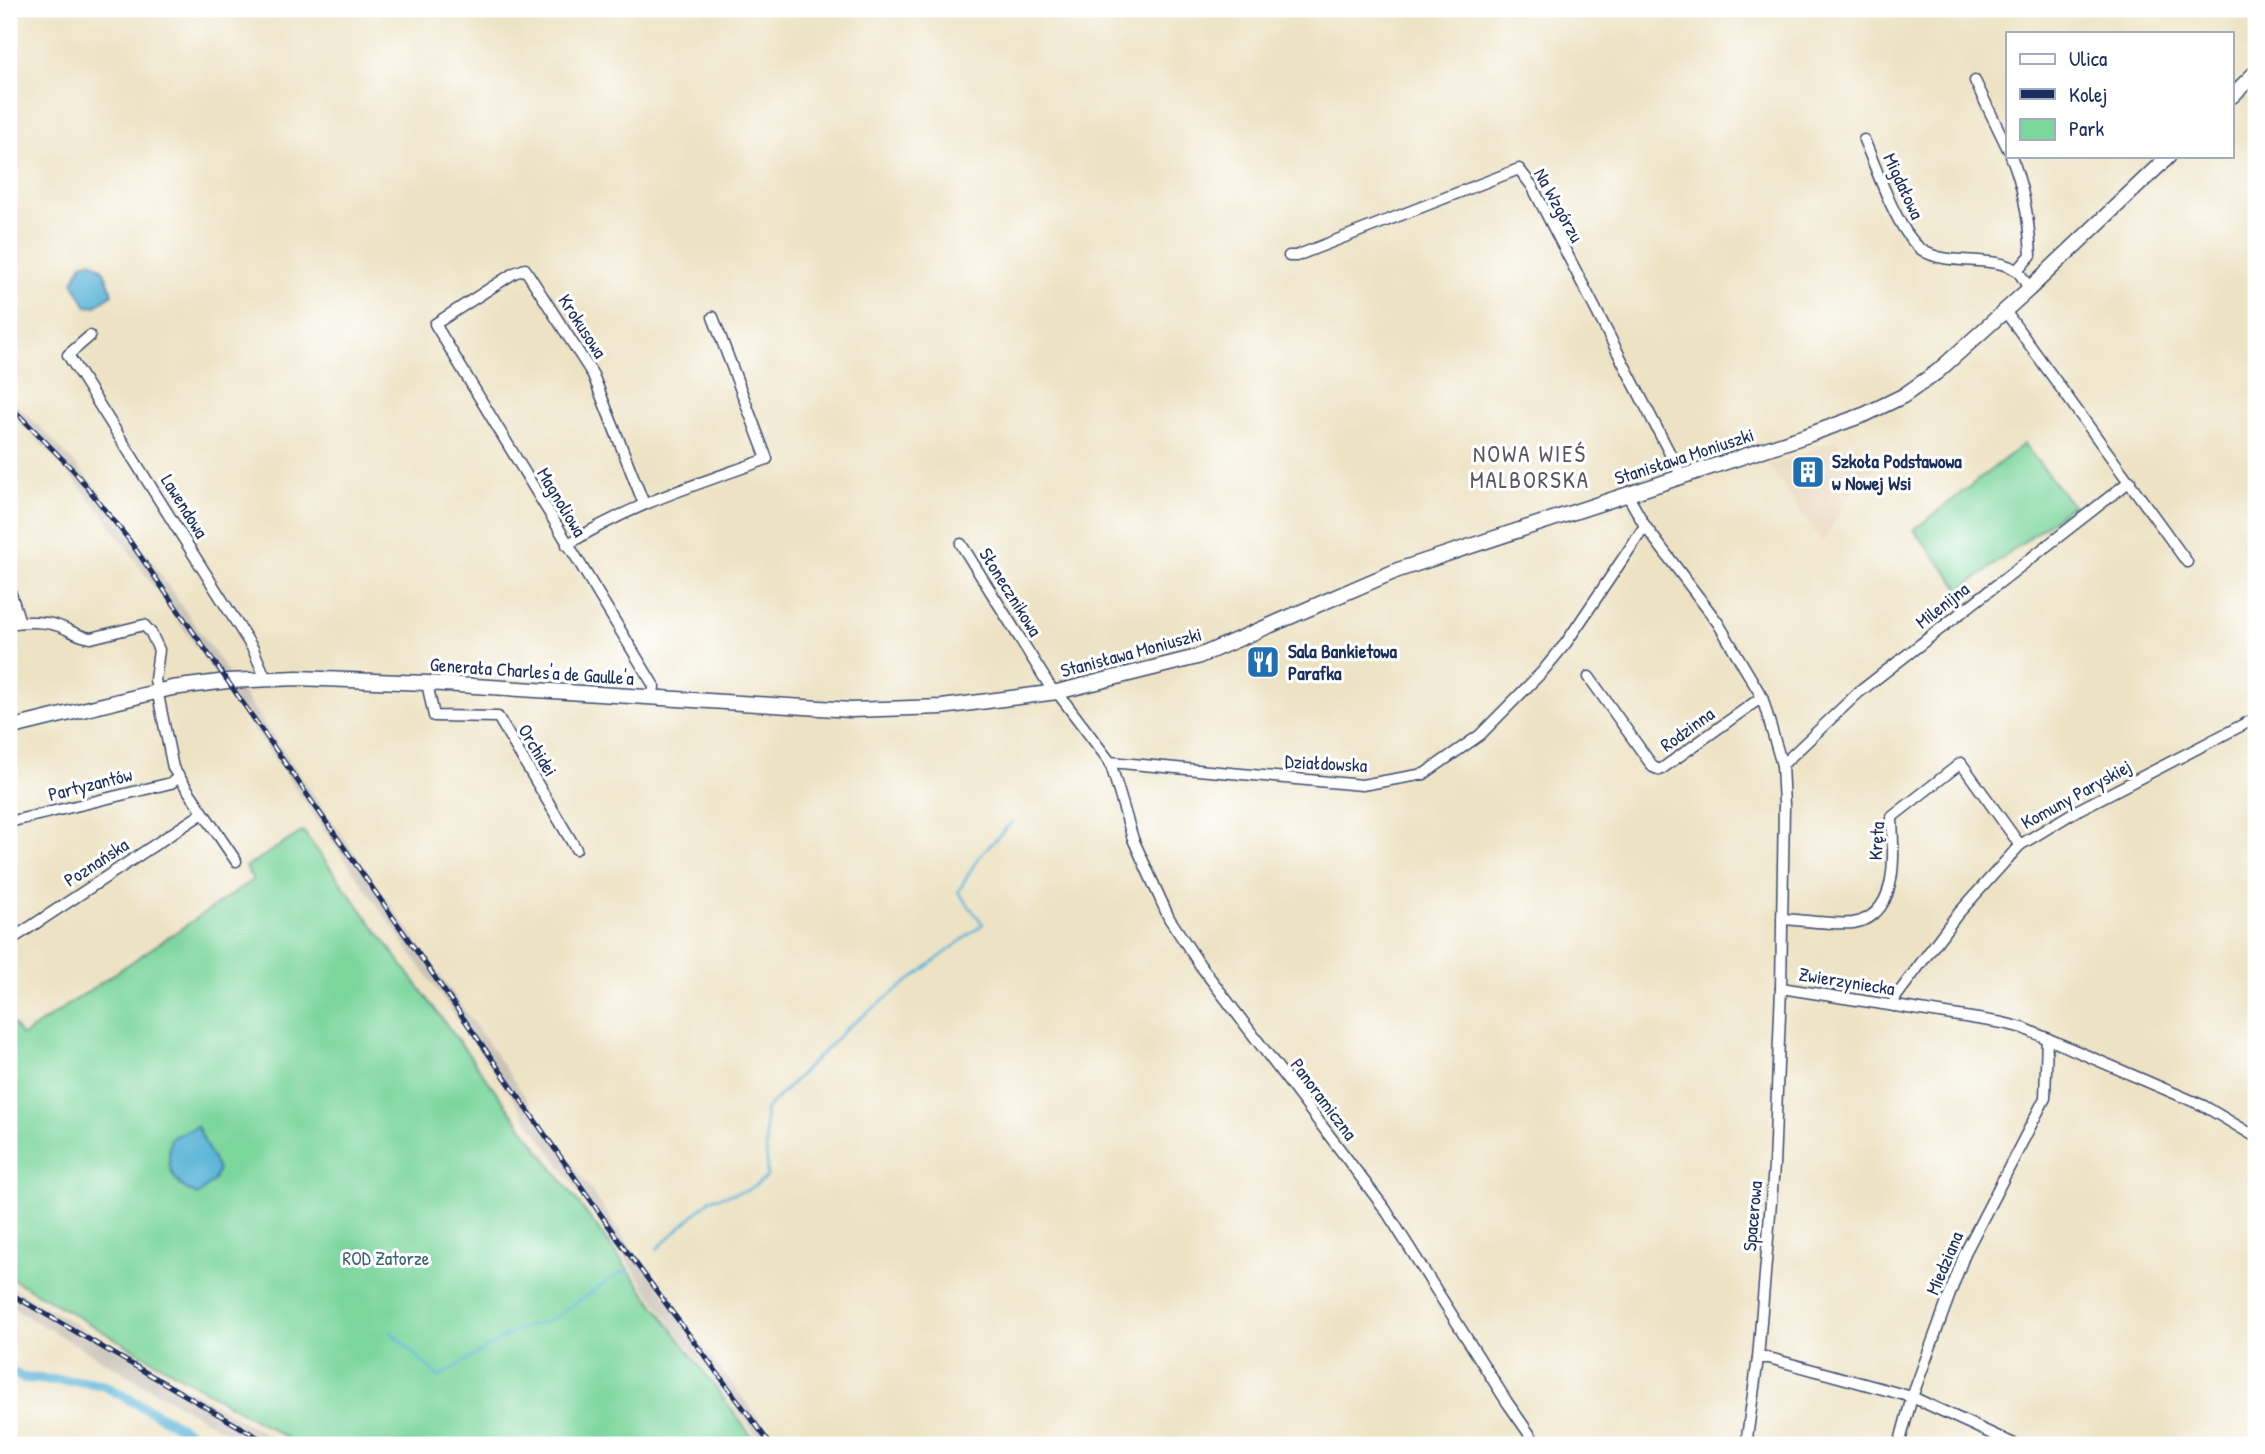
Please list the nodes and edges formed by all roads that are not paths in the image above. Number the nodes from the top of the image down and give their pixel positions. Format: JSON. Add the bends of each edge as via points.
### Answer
{"nodes":[{"id":1,"x":2256,"y":72,"type":"edge"},
{"id":2,"x":1975,"y":81,"type":"dead end"},
{"id":3,"x":2234,"y":94,"type":"edge"},
{"id":4,"x":1864,"y":140,"type":"dead end"},
{"id":5,"x":2006,"y":145,"type":"edge"},
{"id":6,"x":2012,"y":158,"type":"edge"},
{"id":7,"x":2167,"y":158,"type":"edge"},
{"id":8,"x":1289,"y":256,"type":"dead end"},
{"id":9,"x":2017,"y":271,"type":"junction"},
{"id":10,"x":2029,"y":289,"type":"junction"},
{"id":11,"x":2005,"y":311,"type":"junction"},
{"id":12,"x":713,"y":317,"type":"dead end"},
{"id":13,"x":435,"y":324,"type":"joint"},
{"id":14,"x":90,"y":336,"type":"dead end"},
{"id":15,"x":1682,"y":477,"type":"junction"},
{"id":16,"x":2130,"y":481,"type":"junction"},
{"id":17,"x":1627,"y":494,"type":"junction"},
{"id":18,"x":644,"y":504,"type":"junction"},
{"id":19,"x":1645,"y":526,"type":"junction"},
{"id":20,"x":961,"y":544,"type":"dead end"},
{"id":21,"x":567,"y":545,"type":"junction"},
{"id":22,"x":2188,"y":562,"type":"dead end"},
{"id":23,"x":9,"y":588,"type":"edge"},
{"id":24,"x":14,"y":623,"type":"edge"},
{"id":25,"x":1589,"y":677,"type":"dead end"},
{"id":26,"x":266,"y":679,"type":"junction"},
{"id":27,"x":427,"y":683,"type":"junction"},
{"id":28,"x":157,"y":691,"type":"junction"},
{"id":29,"x":1056,"y":693,"type":"junction"},
{"id":30,"x":1762,"y":697,"type":"junction"},
{"id":31,"x":653,"y":698,"type":"junction"},
{"id":32,"x":2256,"y":718,"type":"edge"},
{"id":33,"x":9,"y":727,"type":"edge"},
{"id":34,"x":1110,"y":762,"type":"junction"},
{"id":35,"x":1782,"y":765,"type":"junction"},
{"id":36,"x":179,"y":777,"type":"junction"},
{"id":37,"x":203,"y":813,"type":"junction"},
{"id":38,"x":9,"y":822,"type":"edge"},
{"id":39,"x":2020,"y":845,"type":"junction"},
{"id":40,"x":576,"y":849,"type":"dead end"},
{"id":41,"x":236,"y":861,"type":"dead end"},
{"id":42,"x":1782,"y":919,"type":"junction"},
{"id":43,"x":9,"y":941,"type":"edge"},
{"id":44,"x":1781,"y":988,"type":"junction"},
{"id":45,"x":1894,"y":1006,"type":"junction"},
{"id":46,"x":2047,"y":1038,"type":"junction"},
{"id":47,"x":2256,"y":1137,"type":"edge"},
{"id":48,"x":1758,"y":1358,"type":"junction"},
{"id":49,"x":1912,"y":1397,"type":"junction"},
{"id":50,"x":1537,"y":1445,"type":"edge"},
{"id":51,"x":1746,"y":1445,"type":"edge"},
{"id":52,"x":1899,"y":1445,"type":"edge"},
{"id":53,"x":2016,"y":1445,"type":"edge"}],
"edges":[{"from":1,"to":3,"type":"main road"},
{"from":2,"to":5,"type":"street"},
{"from":4,"to":9,"type":"street","name":"Migdałowa","via":[[1902,226],[1921,249],[1934,257],[1995,263]]},
{"from":6,"to":9,"type":"street","via":[[2031,240],[2031,255]]},
{"from":7,"to":10,"type":"main road","name":"Stanisława Moniuszki"},
{"from":8,"to":15,"type":"street","name":"Na Wzgórzu","via":[[1519,169],[1532,186]]},
{"from":9,"to":10,"type":"street"},
{"from":10,"to":11,"type":"main road","name":"Stanisława Moniuszki"},
{"from":11,"to":15,"type":"main road","name":"Stanisława Moniuszki","via":[[1903,397]]},
{"from":11,"to":16,"type":"street"},
{"from":12,"to":18,"type":"street","via":[[766,459]]},
{"from":13,"to":18,"type":"street","name":"Krokusowa","via":[[525,270],[593,375]]},
{"from":13,"to":21,"type":"street","name":"Magnoliowa"},
{"from":14,"to":26,"type":"street","name":"Lawendowa","via":[[68,355],[259,659]]},
{"from":15,"to":17,"type":"main road","name":"Stanisława Moniuszki"},
{"from":16,"to":22,"type":"street"},
{"from":16,"to":35,"type":"street","name":"Milenijna","via":[[1858,693]]},
{"from":17,"to":19,"type":"street"},
{"from":17,"to":29,"type":"main road","name":"Stanisława Moniuszki","via":[[1398,570],[1197,657]]},
{"from":18,"to":21,"type":"street"},
{"from":19,"to":30,"type":"street","name":"Zwierzyniecka","via":[[1718,623]]},
{"from":19,"to":34,"type":"street","name":"Działdowska","via":[[1542,672],[1480,735],[1424,774],[1362,785]]},
{"from":20,"to":29,"type":"street","name":"Słonecznikowa"},
{"from":21,"to":31,"type":"street","name":"Magnoliowa","via":[[654,687]]},
{"from":23,"to":24,"type":"street"},
{"from":24,"to":28,"type":"street","via":[[57,625],[91,638],[144,625],[159,650]]},
{"from":25,"to":30,"type":"street","name":"Rodzinna","via":[[1653,767],[1660,770]]},
{"from":26,"to":27,"type":"main road","name":"Generała Charles'a de Gaulle'a"},
{"from":26,"to":28,"type":"main road","name":"Generała Charles'a de Gaulle'a"},
{"from":27,"to":31,"type":"main road","name":"Generała Charles'a de Gaulle'a"},
{"from":27,"to":40,"type":"street","name":"Orchidei","via":[[434,716],[498,717]]},
{"from":28,"to":33,"type":"main road","name":"Generała Charles'a de Gaulle'a"},
{"from":28,"to":36,"type":"street","via":[[173,768]]},
{"from":29,"to":31,"type":"main road","name":"Generała Charles'a de Gaulle'a","via":[[942,707],[851,710]]},
{"from":29,"to":34,"type":"street"},
{"from":30,"to":35,"type":"street","name":"Zwierzyniecka"},
{"from":32,"to":39,"type":"street","name":"Komuny Paryskiej","via":[[2066,816]]},
{"from":34,"to":50,"type":"street","name":"Panoramiczna","via":[[1133,839],[1169,918],[1385,1209]]},
{"from":35,"to":42,"type":"street","name":"Zwierzyniecka"},
{"from":36,"to":37,"type":"street"},
{"from":36,"to":38,"type":"street","name":"Partyzantów","via":[[171,783]]},
{"from":37,"to":41,"type":"street"},
{"from":37,"to":43,"type":"street","name":"Poznańska"},
{"from":39,"to":42,"type":"street","name":"Kręta","via":[[1961,763],[1892,817],[1890,889],[1869,916],[1853,923]]},
{"from":39,"to":45,"type":"street","name":"Komuny Paryskiej","via":[[1956,916],[1895,998]]},
{"from":42,"to":44,"type":"street","name":"Zwierzyniecka"},
{"from":44,"to":45,"type":"street","name":"Zwierzyniecka"},
{"from":44,"to":48,"type":"street","name":"Spacerowa","via":[[1774,1166]]},
{"from":45,"to":46,"type":"street","name":"Zwierzyniecka","via":[[2003,1023]]},
{"from":46,"to":47,"type":"street","name":"Zwierzyniecka","via":[[2204,1106]]},
{"from":46,"to":49,"type":"street","name":"Miedziana","via":[[2045,1098],[1965,1253]]},
{"from":48,"to":49,"type":"street"},
{"from":48,"to":51,"type":"street","name":"Spacerowa"},
{"from":49,"to":52,"type":"street","name":"Miedziana"},
{"from":49,"to":53,"type":"street"}]}
